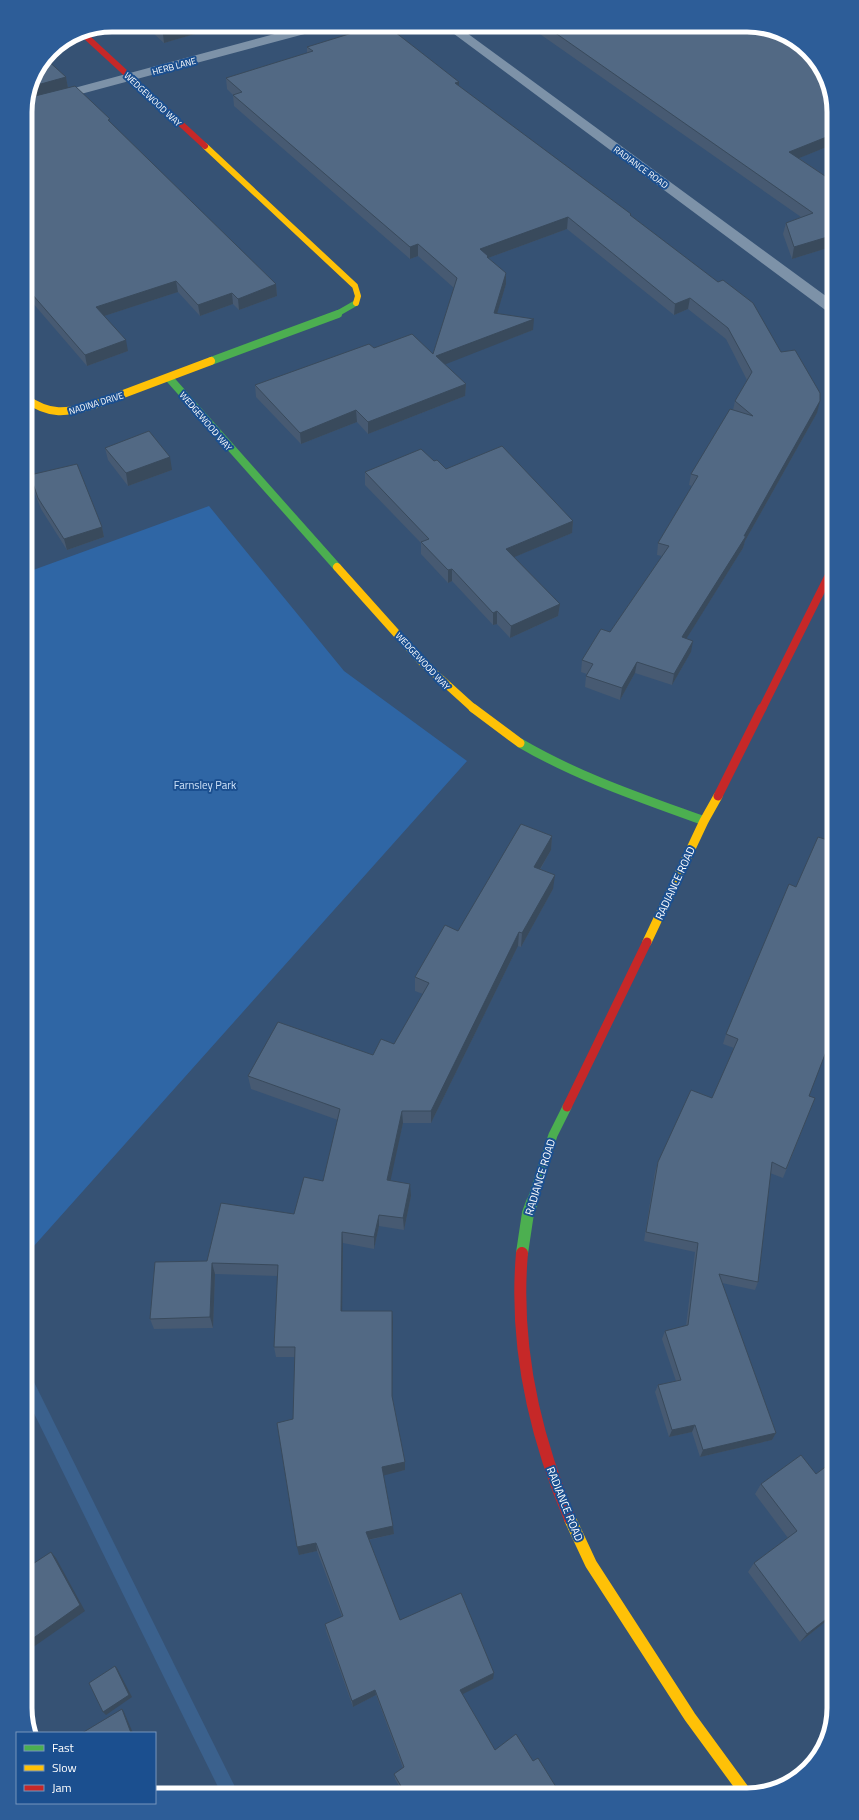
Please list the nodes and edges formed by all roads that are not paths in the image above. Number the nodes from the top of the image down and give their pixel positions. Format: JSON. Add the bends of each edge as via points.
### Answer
{"nodes":[{"id":1,"x":297,"y":32,"type":"edge"},
{"id":2,"x":458,"y":32,"type":"edge"},
{"id":3,"x":86,"y":36,"type":"edge"},
{"id":4,"x":130,"y":78,"type":"junction"},
{"id":5,"x":33,"y":103,"type":"edge"},
{"id":6,"x":827,"y":304,"type":"edge"},
{"id":7,"x":169,"y":378,"type":"junction"},
{"id":8,"x":32,"y":405,"type":"edge"},
{"id":9,"x":827,"y":579,"type":"edge"},
{"id":10,"x":704,"y":821,"type":"junction"},
{"id":11,"x":742,"y":1788,"type":"edge"}],
"edges":[{"from":1,"to":4,"type":"street","name":"HERB LANE"},
{"from":2,"to":6,"type":"street","name":"RADIANCE ROAD"},
{"from":3,"to":4,"type":"street","name":"WEDGEWOOD WAY"},
{"from":4,"to":5,"type":"street","name":"HERB LANE"},
{"from":4,"to":7,"type":"street","name":"WEDGEWOOD WAY","via":[[355,286],[359,295],[358,300],[341,313]]},
{"from":7,"to":8,"type":"street","name":"NADINA DRIVE","via":[[71,412],[52,413]]},
{"from":7,"to":10,"type":"street","name":"WEDGEWOOD WAY","via":[[425,665],[467,707],[500,731],[564,768]]},
{"from":9,"to":10,"type":"street","name":"RADIANCE ROAD"},
{"from":10,"to":11,"type":"street","name":"RADIANCE ROAD","via":[[553,1135],[528,1213],[520,1266],[520,1320],[526,1376],[540,1437],[561,1500],[591,1564],[690,1717]]}]}
